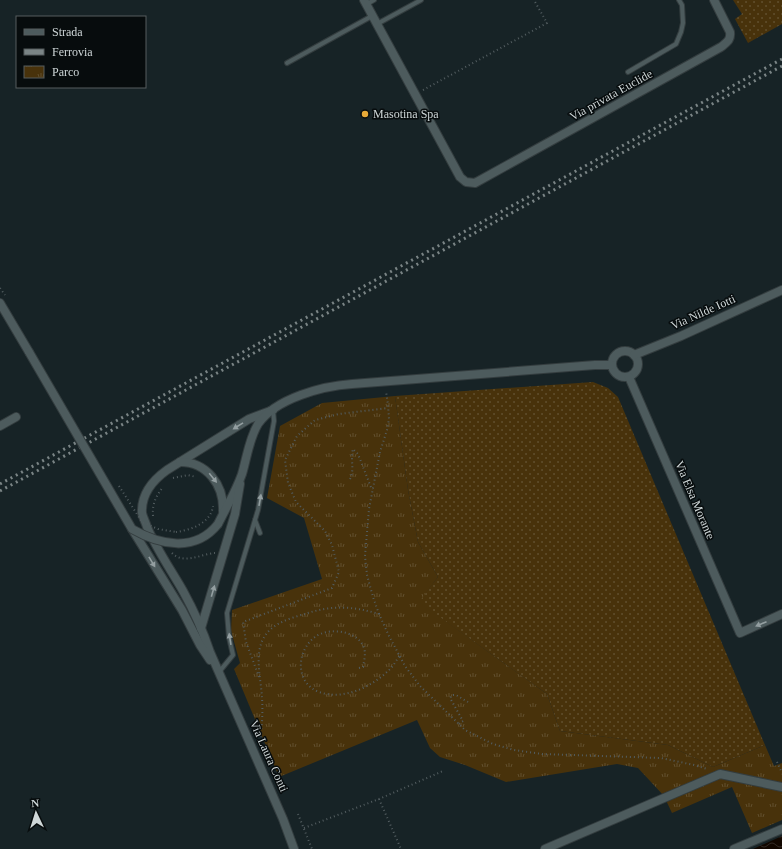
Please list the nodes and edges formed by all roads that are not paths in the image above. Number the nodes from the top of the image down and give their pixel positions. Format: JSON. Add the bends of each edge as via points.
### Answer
{"nodes":[{"id":1,"x":374,"y":0,"type":"edge"},
{"id":2,"x":421,"y":0,"type":"edge"},
{"id":3,"x":679,"y":0,"type":"edge"},
{"id":4,"x":714,"y":0,"type":"edge"},
{"id":5,"x":365,"y":2,"type":"edge"},
{"id":6,"x":372,"y":16,"type":"junction"},
{"id":7,"x":377,"y":25,"type":"junction"},
{"id":8,"x":287,"y":63,"type":"dead end"},
{"id":9,"x":628,"y":72,"type":"dead end"},
{"id":10,"x":782,"y":290,"type":"edge"},
{"id":11,"x":0,"y":302,"type":"edge"},
{"id":12,"x":634,"y":355,"type":"junction"},
{"id":13,"x":612,"y":365,"type":"junction"},
{"id":14,"x":630,"y":377,"type":"junction"},
{"id":15,"x":273,"y":410,"type":"junction"},
{"id":16,"x":16,"y":417,"type":"dead end"},
{"id":17,"x":0,"y":426,"type":"edge"},
{"id":18,"x":179,"y":462,"type":"junction"},
{"id":19,"x":241,"y":475,"type":"junction"},
{"id":20,"x":222,"y":515,"type":"junction"},
{"id":21,"x":255,"y":520,"type":"junction"},
{"id":22,"x":132,"y":529,"type":"junction"},
{"id":23,"x":260,"y":533,"type":"dead end"},
{"id":24,"x":782,"y":614,"type":"edge"},
{"id":25,"x":202,"y":628,"type":"junction"},
{"id":26,"x":219,"y":672,"type":"junction"},
{"id":27,"x":782,"y":786,"type":"edge"},
{"id":28,"x":782,"y":829,"type":"edge"},
{"id":29,"x":294,"y":849,"type":"edge"},
{"id":30,"x":545,"y":849,"type":"edge"},
{"id":31,"x":734,"y":849,"type":"edge"}],
"edges":[{"from":1,"to":5,"type":"lane"},
{"from":2,"to":7,"type":"lane"},
{"from":3,"to":9,"type":"lane","via":[[682,5],[683,23],[676,44]]},
{"from":4,"to":7,"type":"street","name":"Via privata Euclide","via":[[728,25],[730,36],[721,47],[475,183],[466,182],[460,177]]},
{"from":5,"to":6,"type":"street","name":"Via privata Euclide"},
{"from":6,"to":7,"type":"street","name":"Via privata Euclide"},
{"from":6,"to":8,"type":"lane"},
{"from":10,"to":12,"type":"street","name":"Via Nilde Iotti"},
{"from":11,"to":22,"type":"street","bridge":true},
{"from":12,"to":13,"type":"street","via":[[630,352],[621,352],[614,357]]},
{"from":12,"to":14,"type":"street","via":[[638,364],[637,370]]},
{"from":13,"to":14,"type":"street","via":[[618,375]]},
{"from":13,"to":15,"type":"street","via":[[334,385],[313,390]]},
{"from":24,"to":14,"type":"street","name":"Via Elsa Morante","one_way":true,"via":[[740,633]]},
{"from":15,"to":18,"type":"street","one_way":true,"via":[[249,419]]},
{"from":15,"to":19,"type":"street","via":[[255,429]]},
{"from":21,"to":15,"type":"lane","one_way":true,"via":[[274,421]]},
{"from":16,"to":17,"type":"street"},
{"from":18,"to":20,"type":"street","one_way":true,"via":[[197,465],[213,477],[221,493]]},
{"from":18,"to":25,"type":"street","via":[[151,484],[145,495],[142,512],[151,536]]},
{"from":19,"to":20,"type":"street"},
{"from":25,"to":19,"type":"street","one_way":true,"via":[[235,514]]},
{"from":20,"to":22,"type":"street","bridge":true,"via":[[214,529],[193,542],[176,544],[146,537]]},
{"from":21,"to":23,"type":"lane"},
{"from":26,"to":21,"type":"lane","one_way":true,"via":[[233,656],[227,613]]},
{"from":22,"to":26,"type":"street","one_way":true,"via":[[182,610],[200,645]]},
{"from":25,"to":26,"type":"street"},
{"from":26,"to":29,"type":"street","name":"Via Laura Conti"},
{"from":27,"to":30,"type":"street","via":[[720,774]]},
{"from":28,"to":31,"type":"street"}]}
